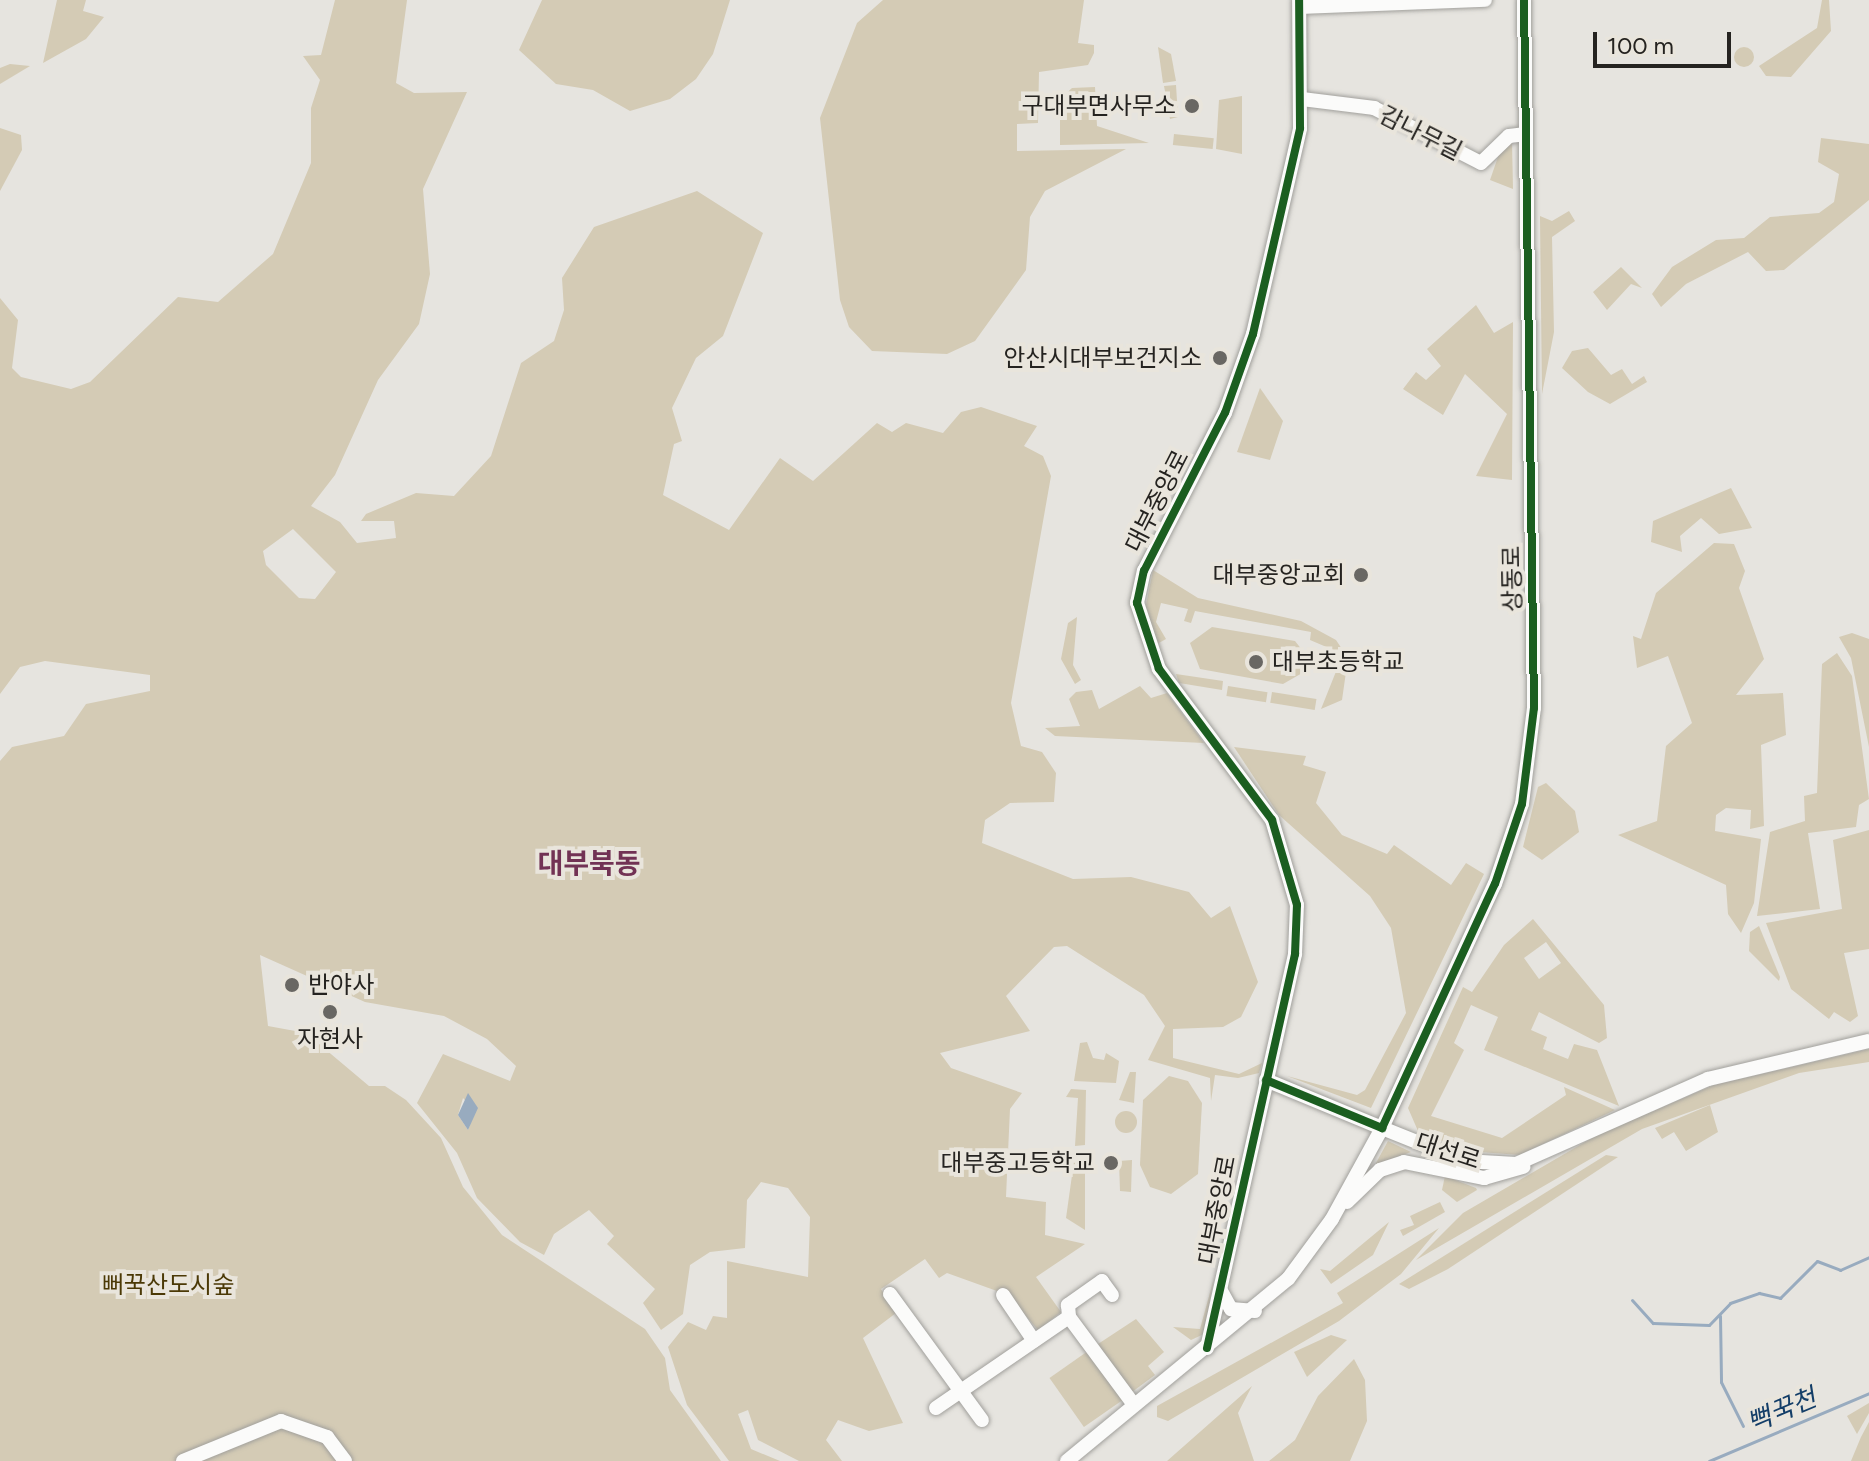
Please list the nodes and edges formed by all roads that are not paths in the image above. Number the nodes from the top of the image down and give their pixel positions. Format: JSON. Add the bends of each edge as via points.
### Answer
{"nodes":[{"id":1,"x":1485,"y":0,"type":"edge"},
{"id":2,"x":1524,"y":0,"type":"edge"},
{"id":3,"x":1300,"y":4,"type":"edge"},
{"id":4,"x":1302,"y":99,"type":"junction"},
{"id":5,"x":1526,"y":134,"type":"junction"},
{"id":6,"x":1869,"y":1041,"type":"edge"},
{"id":7,"x":1266,"y":1080,"type":"junction"},
{"id":8,"x":1382,"y":1128,"type":"junction"},
{"id":9,"x":1549,"y":1155,"type":"junction"},
{"id":10,"x":1338,"y":1210,"type":"junction"},
{"id":11,"x":1221,"y":1291,"type":"junction"},
{"id":12,"x":890,"y":1294,"type":"dead end"},
{"id":13,"x":1003,"y":1295,"type":"dead end"},
{"id":14,"x":1112,"y":1295,"type":"dead end"},
{"id":15,"x":1255,"y":1311,"type":"junction"},
{"id":16,"x":1069,"y":1317,"type":"junction"},
{"id":17,"x":1034,"y":1341,"type":"junction"},
{"id":18,"x":1207,"y":1348,"type":"junction"},
{"id":19,"x":961,"y":1391,"type":"junction"},
{"id":20,"x":1134,"y":1405,"type":"junction"},
{"id":21,"x":936,"y":1408,"type":"dead end"},
{"id":22,"x":982,"y":1420,"type":"dead end"},
{"id":23,"x":183,"y":1461,"type":"edge"},
{"id":24,"x":345,"y":1461,"type":"edge"},
{"id":25,"x":1067,"y":1461,"type":"edge"}],
"edges":[{"from":1,"to":3,"type":"street"},
{"from":2,"to":5,"type":"street","name":"상동로"},
{"from":3,"to":4,"type":"street","name":"대부중앙로"},
{"from":4,"to":5,"type":"street","name":"감나무길","via":[[1374,108],[1481,163],[1509,136]]},
{"from":4,"to":7,"type":"street","name":"대부중앙로","via":[[1253,334],[1225,413],[1144,571],[1137,603],[1159,669],[1263,806],[1287,856],[1295,954]]},
{"from":5,"to":8,"type":"street","name":"상동로","via":[[1531,750],[1502,868]]},
{"from":6,"to":9,"type":"street","name":"대선로","via":[[1708,1079],[1637,1106]]},
{"from":7,"to":8,"type":"street"},
{"from":7,"to":11,"type":"street","name":"대부중앙로"},
{"from":8,"to":9,"type":"street","name":"대선로","via":[[1476,1164]]},
{"from":8,"to":10,"type":"street"},
{"from":9,"to":10,"type":"street","via":[[1484,1178],[1419,1162],[1390,1165]]},
{"from":10,"to":15,"type":"street","via":[[1303,1262]]},
{"from":11,"to":15,"type":"street","via":[[1231,1309]]},
{"from":11,"to":18,"type":"street","name":"대부중앙로"},
{"from":12,"to":19,"type":"street"},
{"from":13,"to":17,"type":"street"},
{"from":14,"to":16,"type":"street","via":[[1102,1281],[1068,1305]]},
{"from":15,"to":18,"type":"street"},
{"from":16,"to":17,"type":"street"},
{"from":16,"to":20,"type":"street"},
{"from":17,"to":19,"type":"street"},
{"from":18,"to":20,"type":"street"},
{"from":19,"to":21,"type":"street"},
{"from":19,"to":22,"type":"street"},
{"from":20,"to":25,"type":"street"},
{"from":23,"to":24,"type":"street","via":[[281,1421],[327,1437]]}]}
